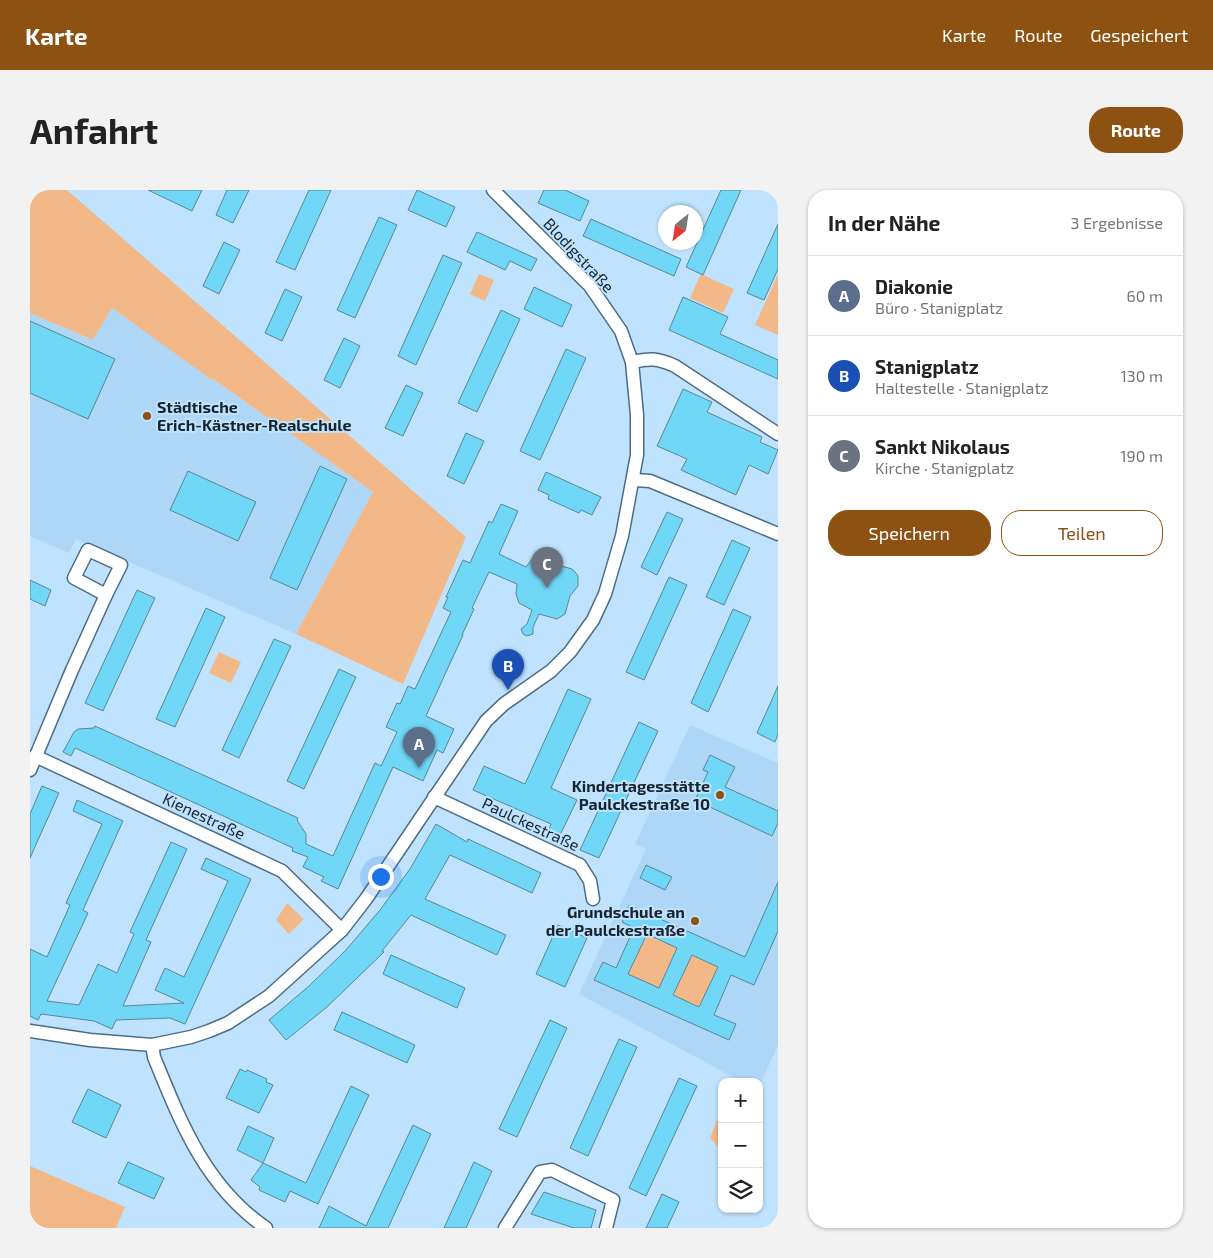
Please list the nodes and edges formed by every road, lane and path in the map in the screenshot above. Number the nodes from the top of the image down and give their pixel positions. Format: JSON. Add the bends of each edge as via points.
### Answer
{"nodes":[{"id":1,"x":493,"y":190,"type":"edge"},
{"id":2,"x":632,"y":362,"type":"junction"},
{"id":3,"x":778,"y":434,"type":"edge"},
{"id":4,"x":634,"y":480,"type":"junction"},
{"id":5,"x":778,"y":534,"type":"edge"},
{"id":6,"x":106,"y":595,"type":"dead end"},
{"id":7,"x":36,"y":756,"type":"junction"},
{"id":8,"x":30,"y":770,"type":"edge"},
{"id":9,"x":434,"y":797,"type":"junction"},
{"id":10,"x":593,"y":899,"type":"dead end"},
{"id":11,"x":342,"y":930,"type":"junction"},
{"id":12,"x":30,"y":1031,"type":"edge"},
{"id":13,"x":152,"y":1045,"type":"junction"},
{"id":14,"x":266,"y":1228,"type":"edge"},
{"id":15,"x":505,"y":1228,"type":"edge"},
{"id":16,"x":606,"y":1228,"type":"edge"}],
"edges":[{"from":1,"to":2,"type":"street","name":"Blodigstraße","via":[[590,286],[621,331]]},
{"from":2,"to":3,"type":"street","via":[[648,358],[675,366]]},
{"from":2,"to":4,"type":"street","name":"Blodigstraße","via":[[637,414]]},
{"from":4,"to":5,"type":"street","via":[[650,481]]},
{"from":4,"to":9,"type":"street","name":"Blodigstraße","via":[[616,558],[598,612],[570,652],[545,676],[494,713]]},
{"from":6,"to":7,"type":"street"},
{"from":7,"to":8,"type":"street"},
{"from":7,"to":11,"type":"street","name":"Kienestraße","via":[[282,870]]},
{"from":9,"to":10,"type":"street","name":"Paulckestraße","via":[[580,865],[590,881]]},
{"from":9,"to":11,"type":"street","name":"Blodigstraße"},
{"from":11,"to":13,"type":"street","name":"Blodigstraße","via":[[269,996],[228,1023],[191,1037]]},
{"from":12,"to":13,"type":"street","name":"Blodigstraße"},
{"from":13,"to":14,"type":"street","via":[[182,1125],[213,1177]]},
{"from":15,"to":16,"type":"street","via":[[540,1172],[552,1170],[613,1200]]}]}
